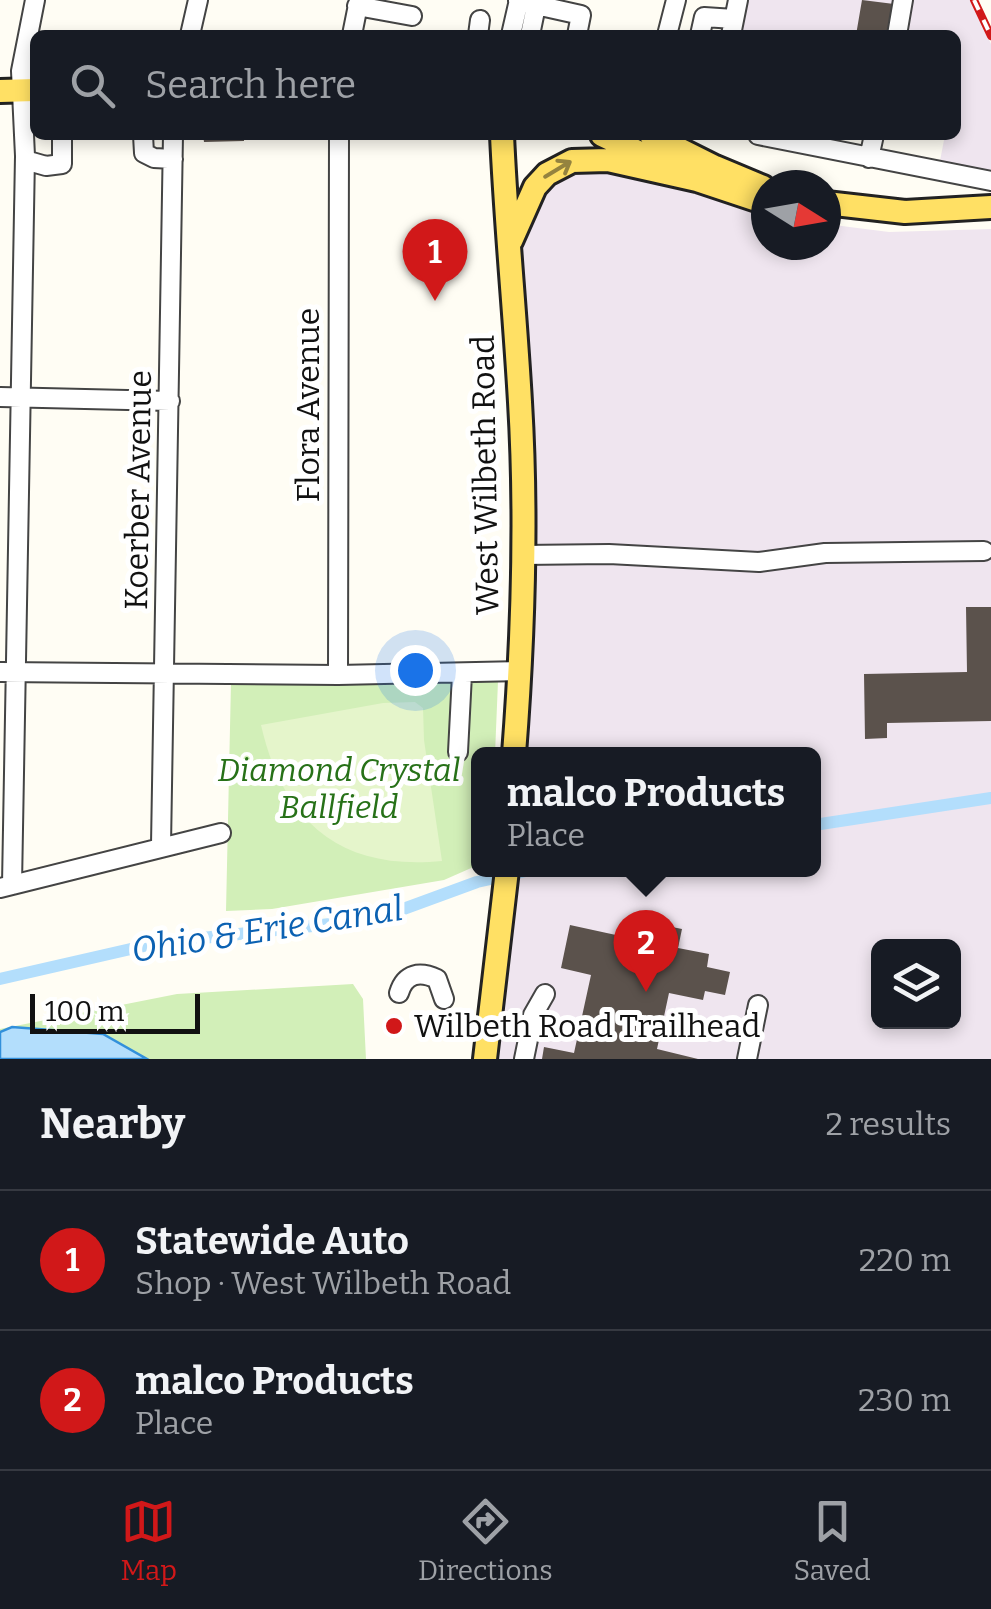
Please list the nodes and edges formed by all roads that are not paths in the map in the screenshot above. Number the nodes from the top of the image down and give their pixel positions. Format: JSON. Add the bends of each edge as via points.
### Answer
{"nodes":[{"id":1,"x":35,"y":0,"type":"edge"},
{"id":2,"x":198,"y":0,"type":"edge"},
{"id":3,"x":676,"y":0,"type":"edge"},
{"id":4,"x":738,"y":0,"type":"edge"},
{"id":5,"x":904,"y":0,"type":"edge"},
{"id":6,"x":524,"y":2,"type":"edge"},
{"id":7,"x":358,"y":3,"type":"edge"},
{"id":8,"x":412,"y":16,"type":"dead end"},
{"id":9,"x":732,"y":27,"type":"edge"},
{"id":10,"x":191,"y":30,"type":"edge"},
{"id":11,"x":353,"y":30,"type":"edge"},
{"id":12,"x":513,"y":30,"type":"edge"},
{"id":13,"x":529,"y":30,"type":"edge"},
{"id":14,"x":578,"y":30,"type":"edge"},
{"id":15,"x":668,"y":30,"type":"edge"},
{"id":16,"x":701,"y":30,"type":"edge"},
{"id":17,"x":898,"y":30,"type":"edge"},
{"id":18,"x":19,"y":90,"type":"edge"},
{"id":19,"x":62,"y":140,"type":"edge"},
{"id":20,"x":143,"y":140,"type":"edge"},
{"id":21,"x":174,"y":140,"type":"edge"},
{"id":22,"x":339,"y":140,"type":"edge"},
{"id":23,"x":502,"y":140,"type":"edge"},
{"id":24,"x":613,"y":140,"type":"edge"},
{"id":25,"x":661,"y":140,"type":"edge"},
{"id":26,"x":782,"y":140,"type":"edge"},
{"id":27,"x":873,"y":140,"type":"edge"},
{"id":28,"x":868,"y":158,"type":"junction"},
{"id":29,"x":174,"y":159,"type":"junction"},
{"id":30,"x":25,"y":160,"type":"junction"},
{"id":31,"x":697,"y":180,"type":"junction"},
{"id":32,"x":991,"y":180,"type":"edge"},
{"id":33,"x":751,"y":182,"type":"edge"},
{"id":34,"x":751,"y":198,"type":"edge"},
{"id":35,"x":841,"y":205,"type":"edge"},
{"id":36,"x":991,"y":207,"type":"edge"},
{"id":37,"x":841,"y":220,"type":"edge"},
{"id":38,"x":991,"y":222,"type":"edge"},
{"id":39,"x":508,"y":249,"type":"junction"},
{"id":40,"x":0,"y":397,"type":"edge"},
{"id":41,"x":20,"y":398,"type":"junction"},
{"id":42,"x":170,"y":400,"type":"junction"},
{"id":43,"x":984,"y":552,"type":"dead end"},
{"id":44,"x":522,"y":555,"type":"junction"},
{"id":45,"x":520,"y":670,"type":"junction"},
{"id":46,"x":8,"y":672,"type":"edge"},
{"id":47,"x":462,"y":674,"type":"junction"},
{"id":48,"x":164,"y":675,"type":"junction"},
{"id":49,"x":338,"y":675,"type":"junction"},
{"id":50,"x":514,"y":747,"type":"edge"},
{"id":51,"x":458,"y":752,"type":"dead end"},
{"id":52,"x":221,"y":833,"type":"dead end"},
{"id":53,"x":162,"y":845,"type":"junction"},
{"id":54,"x":506,"y":877,"type":"edge"},
{"id":55,"x":6,"y":887,"type":"edge"},
{"id":56,"x":399,"y":993,"type":"dead end"},
{"id":57,"x":545,"y":994,"type":"dead end"},
{"id":58,"x":444,"y":998,"type":"dead end"},
{"id":59,"x":758,"y":1005,"type":"dead end"},
{"id":60,"x":485,"y":1059,"type":"edge"},
{"id":61,"x":524,"y":1059,"type":"edge"},
{"id":62,"x":747,"y":1059,"type":"edge"}],
"edges":[{"from":1,"to":18,"type":"street"},
{"from":2,"to":10,"type":"street"},
{"from":3,"to":15,"type":"street"},
{"from":4,"to":9,"type":"street"},
{"from":5,"to":17,"type":"street"},
{"from":6,"to":12,"type":"street"},
{"from":6,"to":13,"type":"street"},
{"from":6,"to":14,"type":"street","via":[[580,15]]},
{"from":7,"to":8,"type":"street"},
{"from":7,"to":11,"type":"street"},
{"from":9,"to":16,"type":"street","via":[[704,17]]},
{"from":18,"to":30,"type":"street"},
{"from":19,"to":30,"type":"street","via":[[62,164]]},
{"from":20,"to":29,"type":"street","via":[[148,156]]},
{"from":21,"to":29,"type":"street","name":"Koerber Avenue"},
{"from":22,"to":49,"type":"street","name":"Flora Avenue"},
{"from":23,"to":39,"type":"main road","name":"West Wilbeth Road"},
{"from":24,"to":31,"type":"main road"},
{"from":25,"to":33,"type":"main road"},
{"from":26,"to":28,"type":"street"},
{"from":27,"to":28,"type":"street"},
{"from":28,"to":32,"type":"street"},
{"from":29,"to":42,"type":"street","name":"Koerber Avenue"},
{"from":30,"to":41,"type":"street"},
{"from":31,"to":34,"type":"main road"},
{"from":39,"to":31,"type":"main road","one_way":true,"via":[[536,187],[572,160],[608,160]]},
{"from":35,"to":36,"type":"main road","via":[[905,212]]},
{"from":37,"to":38,"type":"main road","via":[[914,227]]},
{"from":39,"to":44,"type":"main road","name":"West Wilbeth Road"},
{"from":40,"to":41,"type":"street"},
{"from":41,"to":42,"type":"street"},
{"from":41,"to":46,"type":"street"},
{"from":42,"to":48,"type":"street","name":"Koerber Avenue"},
{"from":43,"to":44,"type":"street","via":[[826,553],[759,562]]},
{"from":44,"to":45,"type":"main road","name":"West Wilbeth Road"},
{"from":45,"to":47,"type":"street"},
{"from":45,"to":50,"type":"main road","name":"West Wilbeth Road"},
{"from":46,"to":48,"type":"street"},
{"from":46,"to":55,"type":"street"},
{"from":47,"to":49,"type":"street"},
{"from":47,"to":51,"type":"street"},
{"from":48,"to":49,"type":"street"},
{"from":48,"to":53,"type":"street","name":"Koerber Avenue"},
{"from":52,"to":53,"type":"street"},
{"from":53,"to":55,"type":"street"},
{"from":54,"to":60,"type":"main road"},
{"from":56,"to":58,"type":"street","via":[[417,974],[437,980]]},
{"from":57,"to":61,"type":"street"},
{"from":59,"to":62,"type":"street"}]}
